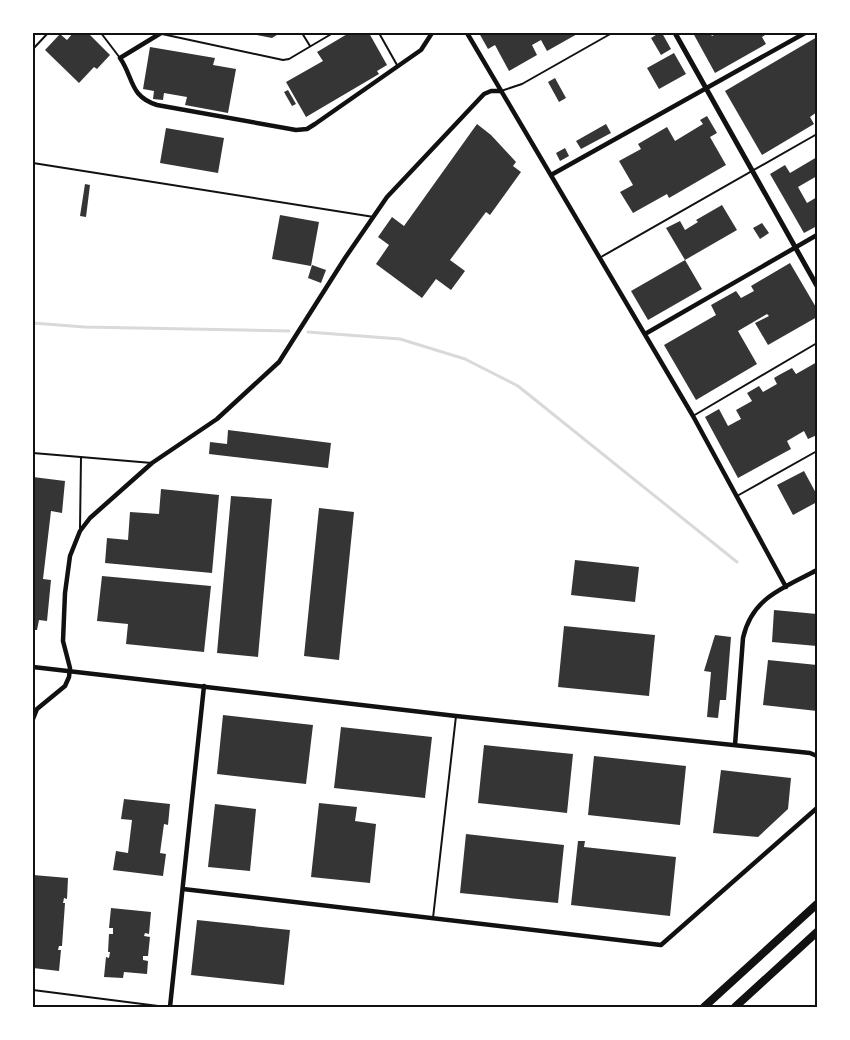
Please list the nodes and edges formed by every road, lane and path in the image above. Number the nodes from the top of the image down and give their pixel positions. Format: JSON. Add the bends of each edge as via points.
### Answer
{"nodes":[{"id":1,"x":48,"y":33,"type":"edge"},
{"id":2,"x":101,"y":33,"type":"edge"},
{"id":3,"x":161,"y":33,"type":"edge"},
{"id":4,"x":302,"y":33,"type":"edge"},
{"id":5,"x":333,"y":33,"type":"edge"},
{"id":6,"x":379,"y":33,"type":"edge"},
{"id":7,"x":432,"y":33,"type":"edge"},
{"id":8,"x":467,"y":33,"type":"edge"},
{"id":9,"x":612,"y":33,"type":"edge"},
{"id":10,"x":675,"y":33,"type":"edge"},
{"id":11,"x":805,"y":33,"type":"edge"},
{"id":12,"x":310,"y":46,"type":"junction"},
{"id":13,"x":33,"y":49,"type":"edge"},
{"id":14,"x":120,"y":58,"type":"junction"},
{"id":15,"x":397,"y":65,"type":"junction"},
{"id":16,"x":706,"y":88,"type":"junction"},
{"id":17,"x":501,"y":91,"type":"junction"},
{"id":18,"x":817,"y":134,"type":"edge"},
{"id":19,"x":33,"y":163,"type":"edge"},
{"id":20,"x":752,"y":171,"type":"junction"},
{"id":21,"x":551,"y":175,"type":"junction"},
{"id":22,"x":374,"y":217,"type":"junction"},
{"id":23,"x":817,"y":235,"type":"edge"},
{"id":24,"x":795,"y":247,"type":"junction"},
{"id":25,"x":598,"y":259,"type":"junction"},
{"id":26,"x":817,"y":286,"type":"edge"},
{"id":27,"x":645,"y":334,"type":"junction"},
{"id":28,"x":817,"y":343,"type":"edge"},
{"id":29,"x":693,"y":416,"type":"junction"},
{"id":30,"x":817,"y":451,"type":"edge"},
{"id":31,"x":33,"y":453,"type":"edge"},
{"id":32,"x":81,"y":457,"type":"junction"},
{"id":33,"x":152,"y":463,"type":"junction"},
{"id":34,"x":737,"y":496,"type":"junction"},
{"id":35,"x":80,"y":531,"type":"junction"},
{"id":36,"x":817,"y":570,"type":"edge"},
{"id":37,"x":786,"y":587,"type":"junction"},
{"id":38,"x":33,"y":667,"type":"edge"},
{"id":39,"x":70,"y":671,"type":"junction"},
{"id":40,"x":204,"y":686,"type":"junction"},
{"id":41,"x":456,"y":716,"type":"junction"},
{"id":42,"x":33,"y":719,"type":"edge"},
{"id":43,"x":735,"y":745,"type":"junction"},
{"id":44,"x":817,"y":756,"type":"edge"},
{"id":45,"x":817,"y":808,"type":"edge"},
{"id":46,"x":183,"y":890,"type":"junction"},
{"id":47,"x":817,"y":904,"type":"edge"},
{"id":48,"x":433,"y":918,"type":"junction"},
{"id":49,"x":817,"y":932,"type":"edge"},
{"id":50,"x":33,"y":990,"type":"edge"},
{"id":51,"x":168,"y":1007,"type":"edge"},
{"id":52,"x":704,"y":1007,"type":"edge"},
{"id":53,"x":735,"y":1007,"type":"edge"}],
"edges":[{"from":1,"to":13,"type":"lane"},
{"from":2,"to":14,"type":"lane"},
{"from":3,"to":12,"type":"lane","via":[[283,60]]},
{"from":3,"to":14,"type":"street"},
{"from":4,"to":12,"type":"lane"},
{"from":5,"to":12,"type":"lane"},
{"from":6,"to":15,"type":"lane"},
{"from":7,"to":15,"type":"street","via":[[421,50]]},
{"from":8,"to":17,"type":"street"},
{"from":9,"to":17,"type":"lane","via":[[522,84]]},
{"from":10,"to":16,"type":"street"},
{"from":11,"to":16,"type":"street"},
{"from":14,"to":15,"type":"street","via":[[135,91],[149,103],[296,130],[315,124]]},
{"from":16,"to":20,"type":"street"},
{"from":16,"to":21,"type":"street"},
{"from":17,"to":21,"type":"street"},
{"from":17,"to":22,"type":"street","via":[[484,94],[396,185]]},
{"from":18,"to":20,"type":"lane"},
{"from":19,"to":22,"type":"lane"},
{"from":20,"to":24,"type":"street"},
{"from":20,"to":25,"type":"lane"},
{"from":21,"to":25,"type":"street"},
{"from":22,"to":33,"type":"street","via":[[279,362],[217,419]]},
{"from":23,"to":24,"type":"street"},
{"from":24,"to":26,"type":"street"},
{"from":24,"to":27,"type":"street"},
{"from":25,"to":27,"type":"street"},
{"from":27,"to":29,"type":"street"},
{"from":28,"to":29,"type":"lane"},
{"from":29,"to":34,"type":"street"},
{"from":30,"to":34,"type":"lane"},
{"from":31,"to":32,"type":"lane"},
{"from":32,"to":33,"type":"lane"},
{"from":32,"to":35,"type":"lane"},
{"from":33,"to":35,"type":"street"},
{"from":34,"to":37,"type":"street"},
{"from":35,"to":39,"type":"street","via":[[70,556],[65,593],[63,640]]},
{"from":36,"to":37,"type":"street"},
{"from":37,"to":43,"type":"street","via":[[762,601],[746,624]]},
{"from":38,"to":39,"type":"street"},
{"from":39,"to":40,"type":"street"},
{"from":39,"to":42,"type":"street","via":[[65,686],[40,706]]},
{"from":40,"to":41,"type":"street"},
{"from":40,"to":46,"type":"street"},
{"from":41,"to":43,"type":"street"},
{"from":41,"to":48,"type":"lane"},
{"from":43,"to":44,"type":"street"},
{"from":45,"to":48,"type":"street","via":[[661,945]]},
{"from":46,"to":48,"type":"street"},
{"from":46,"to":51,"type":"street"},
{"from":47,"to":52,"type":"highway"},
{"from":49,"to":53,"type":"highway"},
{"from":50,"to":51,"type":"lane"}]}
